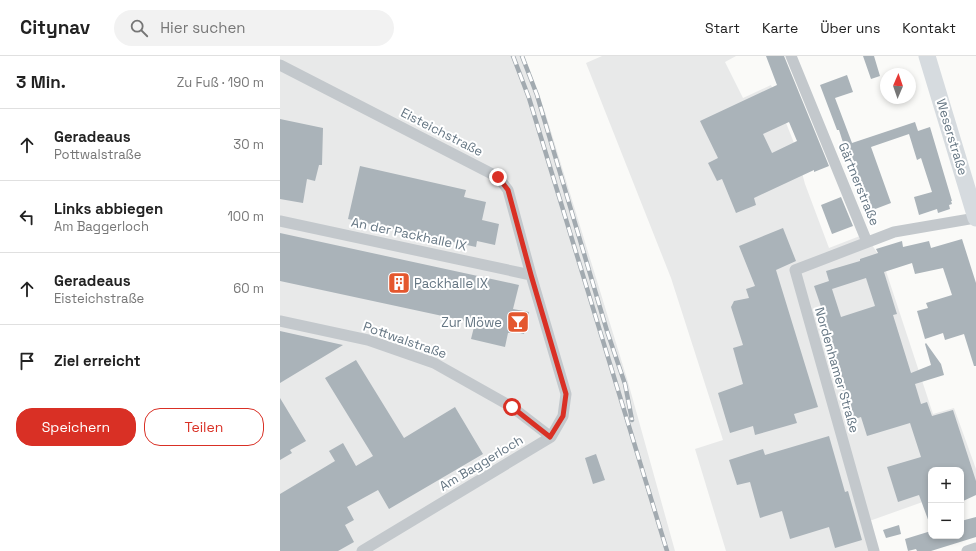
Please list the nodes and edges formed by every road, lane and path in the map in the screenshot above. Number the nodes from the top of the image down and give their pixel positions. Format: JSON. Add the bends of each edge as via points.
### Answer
{"nodes":[{"id":1,"x":791,"y":56,"type":"edge"},
{"id":2,"x":927,"y":56,"type":"edge"},
{"id":3,"x":280,"y":65,"type":"edge"},
{"id":4,"x":973,"y":196,"type":"edge"},
{"id":5,"x":976,"y":218,"type":"edge"},
{"id":6,"x":280,"y":221,"type":"edge"},
{"id":7,"x":867,"y":242,"type":"junction"},
{"id":8,"x":531,"y":275,"type":"junction"},
{"id":9,"x":280,"y":321,"type":"edge"},
{"id":10,"x":550,"y":437,"type":"junction"},
{"id":11,"x":976,"y":548,"type":"edge"},
{"id":12,"x":362,"y":551,"type":"edge"},
{"id":13,"x":874,"y":551,"type":"edge"},
{"id":14,"x":967,"y":551,"type":"edge"}],
"edges":[{"from":1,"to":7,"type":"street","name":"Gärtnerstraße"},
{"from":2,"to":4,"type":"main road","name":"Weserstraße"},
{"from":3,"to":8,"type":"street","name":"Eisteichstraße","via":[[498,177],[508,190]]},
{"from":4,"to":5,"type":"main road","name":"Weserstraße"},
{"from":5,"to":7,"type":"street","name":"Gärtnerstraße","via":[[894,232]]},
{"from":6,"to":8,"type":"street","name":"An der Packhalle IX"},
{"from":7,"to":13,"type":"street","name":"Nordenhamer Straße","via":[[795,270]]},
{"from":8,"to":10,"type":"street","name":"Am Baggerloch","via":[[566,394],[563,416]]},
{"from":9,"to":10,"type":"street","name":"Pottwalstraße","via":[[368,340],[434,363],[512,407]]},
{"from":10,"to":12,"type":"street","name":"Am Baggerloch"},
{"from":11,"to":14,"type":"street"}]}
